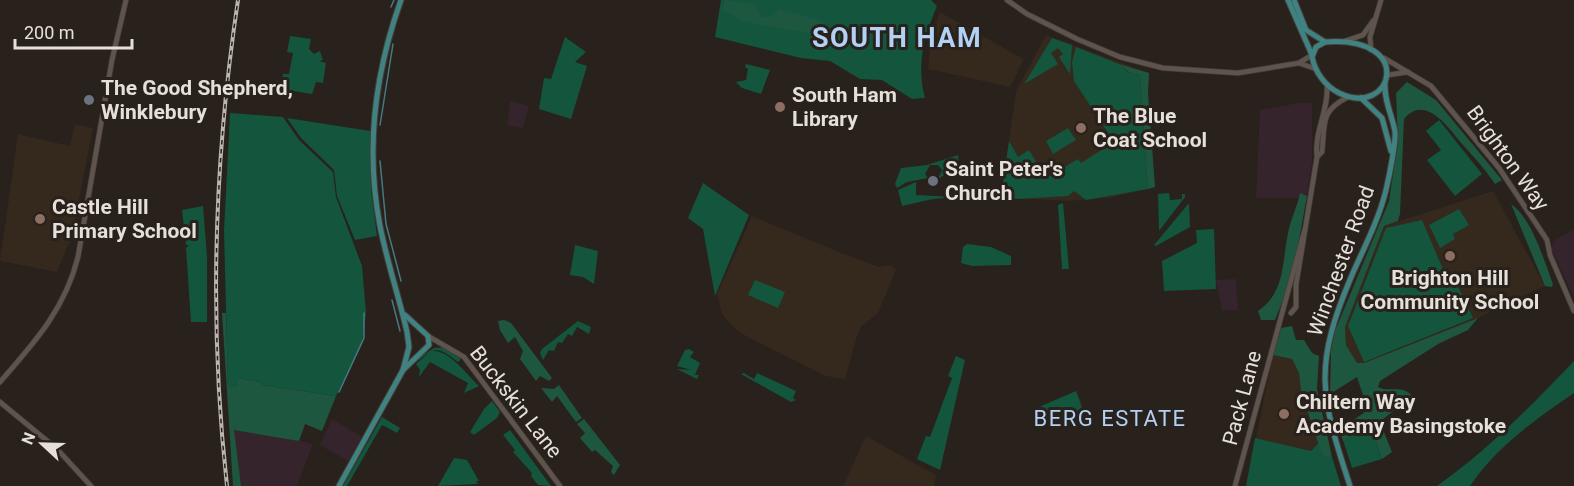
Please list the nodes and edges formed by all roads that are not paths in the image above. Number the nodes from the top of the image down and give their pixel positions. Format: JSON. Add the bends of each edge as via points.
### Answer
{"nodes":[{"id":1,"x":126,"y":0,"type":"edge"},
{"id":2,"x":401,"y":0,"type":"edge"},
{"id":3,"x":1007,"y":0,"type":"edge"},
{"id":4,"x":1288,"y":0,"type":"edge"},
{"id":5,"x":1294,"y":0,"type":"edge"},
{"id":6,"x":1381,"y":0,"type":"edge"},
{"id":7,"x":1374,"y":19,"type":"junction"},
{"id":8,"x":1345,"y":41,"type":"junction"},
{"id":9,"x":1325,"y":42,"type":"junction"},
{"id":10,"x":1371,"y":50,"type":"junction"},
{"id":11,"x":1312,"y":55,"type":"junction"},
{"id":12,"x":1384,"y":58,"type":"junction"},
{"id":13,"x":1299,"y":63,"type":"junction"},
{"id":14,"x":1316,"y":69,"type":"junction"},
{"id":15,"x":1408,"y":72,"type":"junction"},
{"id":16,"x":1388,"y":75,"type":"junction"},
{"id":17,"x":1385,"y":83,"type":"junction"},
{"id":18,"x":1328,"y":85,"type":"junction"},
{"id":19,"x":1348,"y":97,"type":"junction"},
{"id":20,"x":1361,"y":98,"type":"junction"},
{"id":21,"x":1323,"y":136,"type":"junction"},
{"id":22,"x":1317,"y":142,"type":"junction"},
{"id":23,"x":1391,"y":151,"type":"junction"},
{"id":24,"x":1322,"y":152,"type":"junction"},
{"id":25,"x":1317,"y":157,"type":"junction"},
{"id":26,"x":1305,"y":229,"type":"junction"},
{"id":27,"x":1284,"y":307,"type":"junction"},
{"id":28,"x":1574,"y":311,"type":"edge"},
{"id":29,"x":404,"y":314,"type":"junction"},
{"id":30,"x":1291,"y":314,"type":"junction"},
{"id":31,"x":1281,"y":318,"type":"junction"},
{"id":32,"x":418,"y":328,"type":"junction"},
{"id":33,"x":408,"y":332,"type":"junction"},
{"id":34,"x":428,"y":336,"type":"junction"},
{"id":35,"x":441,"y":345,"type":"junction"},
{"id":36,"x":409,"y":347,"type":"junction"},
{"id":37,"x":424,"y":350,"type":"junction"},
{"id":38,"x":403,"y":370,"type":"junction"},
{"id":39,"x":0,"y":382,"type":"edge"},
{"id":40,"x":0,"y":402,"type":"edge"},
{"id":41,"x":91,"y":486,"type":"edge"},
{"id":42,"x":339,"y":486,"type":"edge"},
{"id":43,"x":560,"y":486,"type":"edge"},
{"id":44,"x":1235,"y":486,"type":"edge"},
{"id":45,"x":1350,"y":486,"type":"edge"}],
"edges":[{"from":1,"to":39,"type":"street","via":[[73,277],[54,315]]},
{"from":2,"to":29,"type":"main road","via":[[382,64],[373,128],[378,217]]},
{"from":3,"to":13,"type":"street","via":[[1048,26],[1086,43],[1163,68],[1238,73]]},
{"from":4,"to":11,"type":"main road"},
{"from":5,"to":9,"type":"main road","via":[[1306,30]]},
{"from":6,"to":7,"type":"street"},
{"from":7,"to":8,"type":"street","via":[[1363,35]]},
{"from":7,"to":10,"type":"street"},
{"from":8,"to":9,"type":"main road"},
{"from":8,"to":10,"type":"main road"},
{"from":9,"to":11,"type":"main road"},
{"from":10,"to":12,"type":"main road"},
{"from":11,"to":13,"type":"street"},
{"from":11,"to":14,"type":"main road"},
{"from":12,"to":15,"type":"street","name":"Brighton Way"},
{"from":12,"to":16,"type":"main road"},
{"from":13,"to":14,"type":"street"},
{"from":14,"to":18,"type":"main road"},
{"from":15,"to":16,"type":"street"},
{"from":15,"to":28,"type":"street","name":"Brighton Way","via":[[1428,83],[1442,98],[1520,197],[1547,240]]},
{"from":16,"to":17,"type":"main road"},
{"from":17,"to":20,"type":"main road"},
{"from":17,"to":23,"type":"main road","name":"Winchester Road","via":[[1386,105],[1395,136]]},
{"from":18,"to":19,"type":"main road"},
{"from":18,"to":22,"type":"street","name":"Winchester Road"},
{"from":19,"to":20,"type":"main road"},
{"from":19,"to":21,"type":"street","via":[[1330,107]]},
{"from":20,"to":23,"type":"main road","name":"Winchester Road","via":[[1382,118]]},
{"from":21,"to":22,"type":"street"},
{"from":21,"to":24,"type":"street"},
{"from":22,"to":24,"type":"street"},
{"from":22,"to":25,"type":"street","name":"Winchester Road"},
{"from":23,"to":45,"type":"main road","name":"Winchester Road","via":[[1385,193],[1332,324],[1325,364],[1327,413]]},
{"from":24,"to":25,"type":"street"},
{"from":25,"to":26,"type":"street","name":"Winchester Road"},
{"from":26,"to":27,"type":"street","name":"Winchester Road"},
{"from":26,"to":30,"type":"street","name":"Winchester Road","via":[[1296,307]]},
{"from":27,"to":30,"type":"street"},
{"from":27,"to":31,"type":"street","name":"Pack Lane"},
{"from":29,"to":32,"type":"main road"},
{"from":29,"to":33,"type":"main road"},
{"from":30,"to":31,"type":"street"},
{"from":31,"to":44,"type":"street","name":"Pack Lane"},
{"from":32,"to":33,"type":"main road"},
{"from":32,"to":34,"type":"main road"},
{"from":33,"to":36,"type":"main road"},
{"from":34,"to":35,"type":"street","name":"Buckskin Lane"},
{"from":34,"to":37,"type":"main road"},
{"from":35,"to":37,"type":"street","name":"Buckskin Lane"},
{"from":35,"to":43,"type":"street","name":"Buckskin Lane","via":[[457,352],[471,366]]},
{"from":36,"to":37,"type":"main road","via":[[416,352]]},
{"from":36,"to":38,"type":"main road"},
{"from":37,"to":38,"type":"main road"},
{"from":38,"to":42,"type":"main road"},
{"from":40,"to":41,"type":"street","via":[[57,449]]}]}
